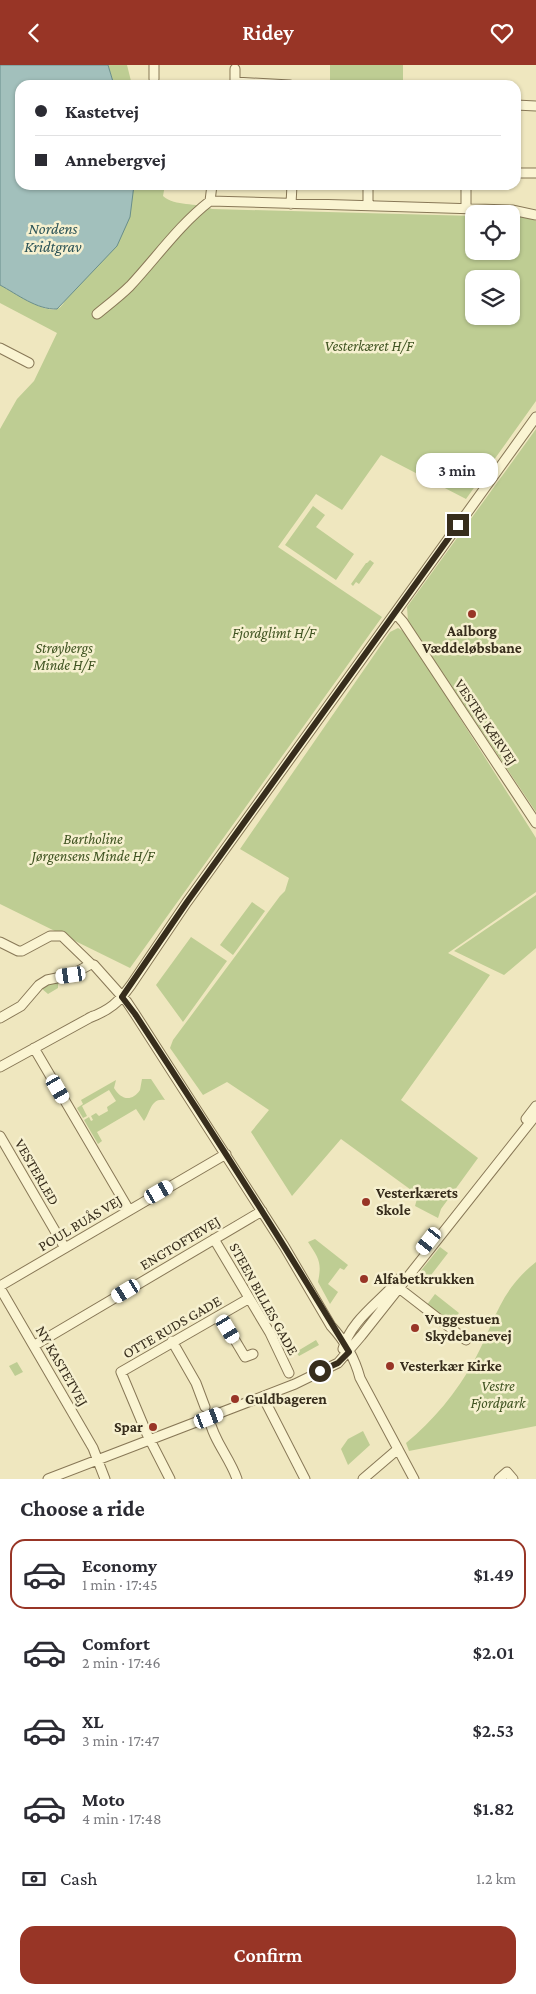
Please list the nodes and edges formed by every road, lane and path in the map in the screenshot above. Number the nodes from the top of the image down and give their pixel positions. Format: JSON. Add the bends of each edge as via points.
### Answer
{"nodes":[{"id":1,"x":154,"y":65,"type":"edge"},
{"id":2,"x":235,"y":69,"type":"dead end"},
{"id":3,"x":154,"y":79,"type":"dead end"},
{"id":4,"x":235,"y":80,"type":"edge"},
{"id":5,"x":521,"y":105,"type":"edge"},
{"id":6,"x":536,"y":106,"type":"edge"},
{"id":7,"x":521,"y":173,"type":"edge"},
{"id":8,"x":536,"y":173,"type":"edge"},
{"id":9,"x":211,"y":190,"type":"edge"},
{"id":10,"x":292,"y":190,"type":"edge"},
{"id":11,"x":368,"y":190,"type":"edge"},
{"id":12,"x":466,"y":190,"type":"edge"},
{"id":13,"x":210,"y":201,"type":"junction"},
{"id":14,"x":291,"y":203,"type":"junction"},
{"id":15,"x":368,"y":205,"type":"junction"},
{"id":16,"x":466,"y":205,"type":"edge"},
{"id":17,"x":465,"y":208,"type":"edge"},
{"id":18,"x":520,"y":212,"type":"edge"},
{"id":19,"x":536,"y":215,"type":"edge"},
{"id":20,"x":97,"y":314,"type":"dead end"},
{"id":21,"x":0,"y":348,"type":"edge"},
{"id":22,"x":29,"y":363,"type":"dead end"},
{"id":23,"x":536,"y":417,"type":"edge"},
{"id":24,"x":395,"y":613,"type":"junction"},
{"id":25,"x":536,"y":823,"type":"edge"},
{"id":26,"x":0,"y":942,"type":"edge"},
{"id":27,"x":91,"y":965,"type":"junction"},
{"id":28,"x":120,"y":995,"type":"junction"},
{"id":29,"x":0,"y":1018,"type":"edge"},
{"id":30,"x":34,"y":1048,"type":"junction"},
{"id":31,"x":0,"y":1067,"type":"edge"},
{"id":32,"x":536,"y":1106,"type":"edge"},
{"id":33,"x":536,"y":1115,"type":"edge"},
{"id":34,"x":0,"y":1136,"type":"edge"},
{"id":35,"x":226,"y":1154,"type":"junction"},
{"id":36,"x":129,"y":1210,"type":"junction"},
{"id":37,"x":262,"y":1211,"type":"junction"},
{"id":38,"x":214,"y":1239,"type":"junction"},
{"id":39,"x":65,"y":1248,"type":"junction"},
{"id":40,"x":0,"y":1287,"type":"edge"},
{"id":41,"x":396,"y":1287,"type":"junction"},
{"id":42,"x":248,"y":1299,"type":"junction"},
{"id":43,"x":220,"y":1315,"type":"junction"},
{"id":44,"x":466,"y":1340,"type":"dead end"},
{"id":45,"x":172,"y":1341,"type":"junction"},
{"id":46,"x":34,"y":1345,"type":"junction"},
{"id":47,"x":345,"y":1351,"type":"junction"},
{"id":48,"x":253,"y":1354,"type":"dead end"},
{"id":49,"x":289,"y":1373,"type":"dead end"},
{"id":50,"x":263,"y":1397,"type":"junction"},
{"id":51,"x":205,"y":1407,"type":"dead end"},
{"id":52,"x":209,"y":1418,"type":"junction"},
{"id":53,"x":150,"y":1440,"type":"junction"},
{"id":54,"x":398,"y":1449,"type":"junction"},
{"id":55,"x":98,"y":1460,"type":"junction"},
{"id":56,"x":510,"y":1475,"type":"edge"},
{"id":57,"x":48,"y":1479,"type":"edge"},
{"id":58,"x":104,"y":1479,"type":"edge"},
{"id":59,"x":170,"y":1479,"type":"edge"},
{"id":60,"x":237,"y":1479,"type":"edge"},
{"id":61,"x":305,"y":1479,"type":"edge"},
{"id":62,"x":363,"y":1479,"type":"edge"},
{"id":63,"x":414,"y":1479,"type":"edge"},
{"id":64,"x":499,"y":1479,"type":"edge"}],
"edges":[{"from":1,"to":3,"type":"street"},
{"from":2,"to":4,"type":"street"},
{"from":5,"to":6,"type":"street"},
{"from":7,"to":8,"type":"street"},
{"from":9,"to":13,"type":"street"},
{"from":10,"to":14,"type":"street"},
{"from":11,"to":15,"type":"street"},
{"from":12,"to":16,"type":"street"},
{"from":13,"to":14,"type":"street"},
{"from":13,"to":20,"type":"street","via":[[182,226],[129,287]]},
{"from":14,"to":15,"type":"street"},
{"from":15,"to":17,"type":"street"},
{"from":18,"to":19,"type":"street"},
{"from":21,"to":22,"type":"street"},
{"from":23,"to":24,"type":"street"},
{"from":24,"to":25,"type":"street","name":"VESTRE KÆRVEJ"},
{"from":24,"to":28,"type":"street"},
{"from":26,"to":27,"type":"street","via":[[22,951],[56,935],[66,939]]},
{"from":27,"to":28,"type":"street"},
{"from":27,"to":29,"type":"street","via":[[71,975],[47,979],[21,1006]]},
{"from":28,"to":30,"type":"street","via":[[89,1018]]},
{"from":28,"to":35,"type":"street"},
{"from":30,"to":31,"type":"street"},
{"from":30,"to":36,"type":"street"},
{"from":32,"to":41,"type":"street"},
{"from":33,"to":41,"type":"street"},
{"from":34,"to":39,"type":"street","name":"VESTERLED"},
{"from":35,"to":36,"type":"street","name":"POUL BUÅS VEJ"},
{"from":35,"to":37,"type":"street"},
{"from":36,"to":39,"type":"street","name":"POUL BUÅS VEJ"},
{"from":37,"to":38,"type":"street","name":"ENGTOFTEVEJ"},
{"from":37,"to":47,"type":"street"},
{"from":38,"to":42,"type":"street","name":"STEEN BILLES GADE"},
{"from":38,"to":46,"type":"street","name":"ENGTOFTEVEJ"},
{"from":39,"to":40,"type":"street","name":"POUL BUÅS VEJ"},
{"from":40,"to":46,"type":"street","name":"NY KASTETVEJ"},
{"from":41,"to":44,"type":"street"},
{"from":41,"to":47,"type":"street"},
{"from":42,"to":43,"type":"street","name":"OTTE RUDS GADE"},
{"from":42,"to":49,"type":"street","name":"STEEN BILLES GADE","via":[[270,1333]]},
{"from":43,"to":45,"type":"street","name":"OTTE RUDS GADE"},
{"from":43,"to":48,"type":"street","via":[[245,1357]]},
{"from":45,"to":51,"type":"street","via":[[196,1383]]},
{"from":45,"to":53,"type":"street","name":"OTTE RUDS GADE","via":[[121,1372]]},
{"from":46,"to":55,"type":"street","name":"NY KASTETVEJ"},
{"from":47,"to":50,"type":"street","via":[[333,1366]]},
{"from":47,"to":54,"type":"street","via":[[352,1370],[360,1378]]},
{"from":50,"to":52,"type":"street"},
{"from":50,"to":61,"type":"street"},
{"from":52,"to":53,"type":"street"},
{"from":52,"to":60,"type":"street"},
{"from":53,"to":55,"type":"street"},
{"from":53,"to":59,"type":"street"},
{"from":54,"to":62,"type":"street"},
{"from":54,"to":63,"type":"street"},
{"from":55,"to":57,"type":"street"},
{"from":55,"to":58,"type":"street","name":"NY KASTETVEJ"},
{"from":56,"to":64,"type":"street"}]}
